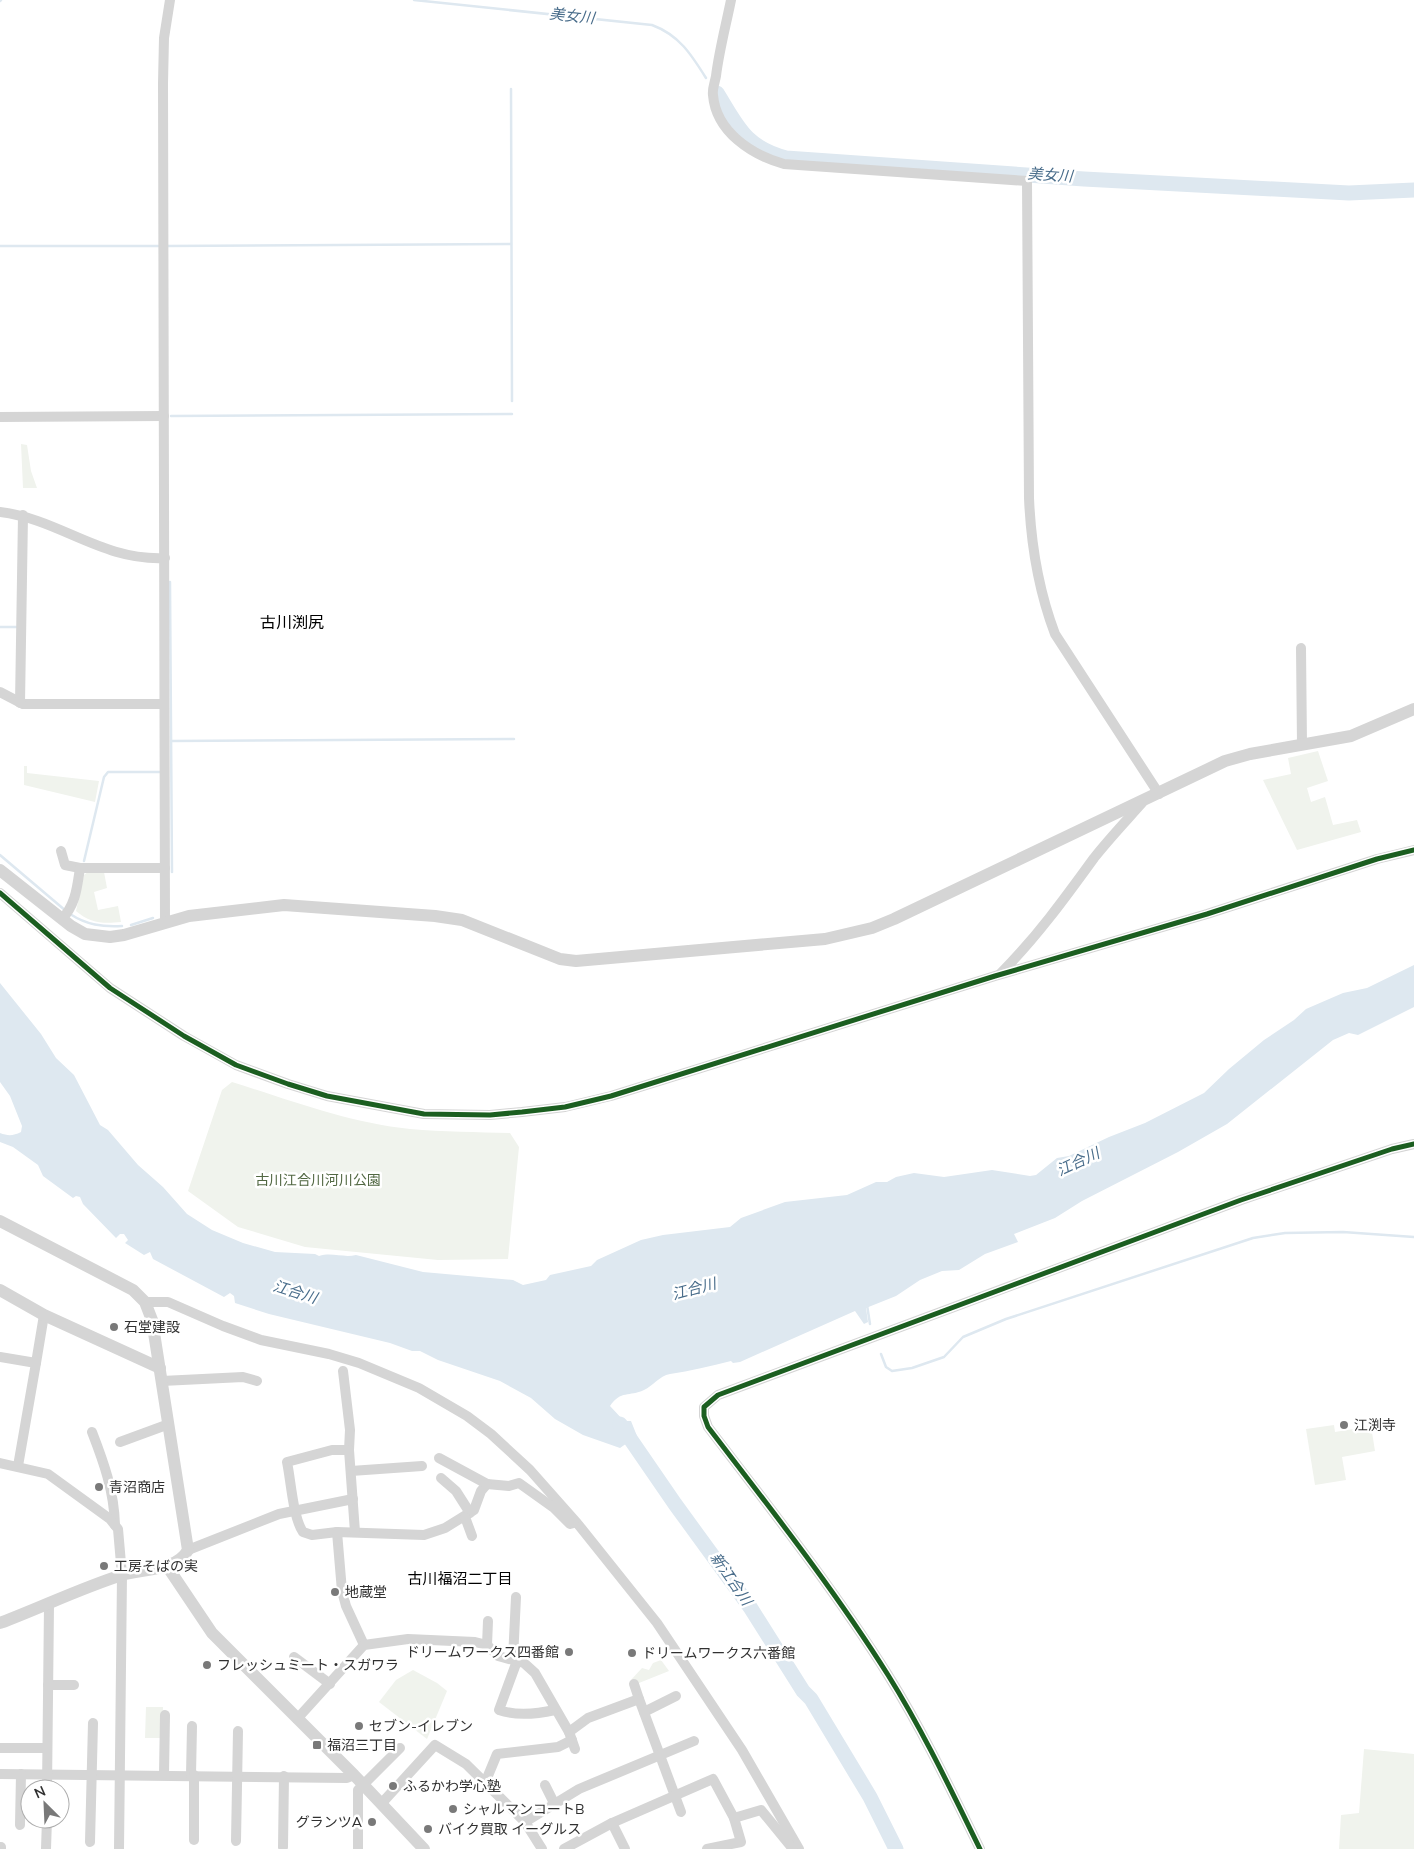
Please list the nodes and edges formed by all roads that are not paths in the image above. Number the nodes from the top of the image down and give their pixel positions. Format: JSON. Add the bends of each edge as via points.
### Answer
{"nodes":[{"id":1,"x":170,"y":0,"type":"edge"},
{"id":2,"x":731,"y":0,"type":"edge"},
{"id":3,"x":164,"y":416,"type":"junction"},
{"id":4,"x":0,"y":417,"type":"edge"},
{"id":5,"x":0,"y":512,"type":"edge"},
{"id":6,"x":23,"y":515,"type":"junction"},
{"id":7,"x":165,"y":558,"type":"junction"},
{"id":8,"x":1301,"y":648,"type":"dead end"},
{"id":9,"x":0,"y":692,"type":"edge"},
{"id":10,"x":20,"y":700,"type":"junction"},
{"id":11,"x":164,"y":704,"type":"junction"},
{"id":12,"x":1414,"y":709,"type":"edge"},
{"id":13,"x":1302,"y":745,"type":"junction"},
{"id":14,"x":1159,"y":794,"type":"junction"},
{"id":15,"x":1142,"y":803,"type":"junction"},
{"id":16,"x":1414,"y":850,"type":"edge"},
{"id":17,"x":61,"y":852,"type":"dead end"},
{"id":18,"x":80,"y":868,"type":"junction"},
{"id":19,"x":165,"y":868,"type":"junction"},
{"id":20,"x":0,"y":870,"type":"edge"},
{"id":21,"x":0,"y":893,"type":"edge"},
{"id":22,"x":66,"y":915,"type":"junction"},
{"id":23,"x":165,"y":923,"type":"junction"},
{"id":24,"x":999,"y":974,"type":"junction"},
{"id":25,"x":1414,"y":1144,"type":"edge"},
{"id":26,"x":0,"y":1221,"type":"edge"},
{"id":27,"x":0,"y":1290,"type":"edge"},
{"id":28,"x":145,"y":1302,"type":"junction"},
{"id":29,"x":44,"y":1315,"type":"junction"},
{"id":30,"x":0,"y":1357,"type":"edge"},
{"id":31,"x":36,"y":1363,"type":"junction"},
{"id":32,"x":343,"y":1371,"type":"dead end"},
{"id":33,"x":161,"y":1375,"type":"junction"},
{"id":34,"x":257,"y":1381,"type":"dead end"},
{"id":35,"x":169,"y":1424,"type":"junction"},
{"id":36,"x":92,"y":1432,"type":"dead end"},
{"id":37,"x":120,"y":1442,"type":"dead end"},
{"id":38,"x":349,"y":1450,"type":"junction"},
{"id":39,"x":439,"y":1458,"type":"dead end"},
{"id":40,"x":0,"y":1463,"type":"edge"},
{"id":41,"x":18,"y":1466,"type":"junction"},
{"id":42,"x":422,"y":1466,"type":"dead end"},
{"id":43,"x":351,"y":1471,"type":"junction"},
{"id":44,"x":440,"y":1478,"type":"dead end"},
{"id":45,"x":487,"y":1484,"type":"junction"},
{"id":46,"x":353,"y":1498,"type":"junction"},
{"id":47,"x":294,"y":1510,"type":"junction"},
{"id":48,"x":468,"y":1515,"type":"junction"},
{"id":49,"x":577,"y":1523,"type":"junction"},
{"id":50,"x":115,"y":1525,"type":"junction"},
{"id":51,"x":337,"y":1532,"type":"junction"},
{"id":52,"x":355,"y":1532,"type":"junction"},
{"id":53,"x":472,"y":1536,"type":"dead end"},
{"id":54,"x":188,"y":1550,"type":"junction"},
{"id":55,"x":167,"y":1566,"type":"junction"},
{"id":56,"x":122,"y":1575,"type":"junction"},
{"id":57,"x":516,"y":1597,"type":"dead end"},
{"id":58,"x":49,"y":1605,"type":"junction"},
{"id":59,"x":488,"y":1621,"type":"dead end"},
{"id":60,"x":0,"y":1623,"type":"edge"},
{"id":61,"x":364,"y":1645,"type":"junction"},
{"id":62,"x":487,"y":1645,"type":"junction"},
{"id":63,"x":294,"y":1657,"type":"dead end"},
{"id":64,"x":515,"y":1660,"type":"junction"},
{"id":65,"x":330,"y":1684,"type":"junction"},
{"id":66,"x":634,"y":1684,"type":"dead end"},
{"id":67,"x":48,"y":1685,"type":"junction"},
{"id":68,"x":74,"y":1685,"type":"dead end"},
{"id":69,"x":676,"y":1696,"type":"dead end"},
{"id":70,"x":639,"y":1699,"type":"junction"},
{"id":71,"x":554,"y":1710,"type":"junction"},
{"id":72,"x":644,"y":1712,"type":"junction"},
{"id":73,"x":165,"y":1715,"type":"dead end"},
{"id":74,"x":297,"y":1719,"type":"junction"},
{"id":75,"x":93,"y":1723,"type":"dead end"},
{"id":76,"x":192,"y":1726,"type":"dead end"},
{"id":77,"x":238,"y":1731,"type":"dead end"},
{"id":78,"x":572,"y":1740,"type":"junction"},
{"id":79,"x":694,"y":1741,"type":"dead end"},
{"id":80,"x":0,"y":1748,"type":"edge"},
{"id":81,"x":47,"y":1748,"type":"junction"},
{"id":82,"x":400,"y":1748,"type":"dead end"},
{"id":83,"x":660,"y":1755,"type":"junction"},
{"id":84,"x":47,"y":1773,"type":"junction"},
{"id":85,"x":0,"y":1774,"type":"edge"},
{"id":86,"x":21,"y":1774,"type":"junction"},
{"id":87,"x":92,"y":1774,"type":"junction"},
{"id":88,"x":120,"y":1774,"type":"junction"},
{"id":89,"x":164,"y":1774,"type":"junction"},
{"id":90,"x":193,"y":1775,"type":"junction"},
{"id":91,"x":354,"y":1775,"type":"junction"},
{"id":92,"x":237,"y":1776,"type":"junction"},
{"id":93,"x":284,"y":1776,"type":"junction"},
{"id":94,"x":21,"y":1779,"type":"edge"},
{"id":95,"x":47,"y":1779,"type":"edge"},
{"id":96,"x":485,"y":1783,"type":"junction"},
{"id":97,"x":545,"y":1784,"type":"dead end"},
{"id":98,"x":363,"y":1785,"type":"junction"},
{"id":99,"x":674,"y":1796,"type":"junction"},
{"id":100,"x":381,"y":1804,"type":"junction"},
{"id":101,"x":554,"y":1804,"type":"junction"},
{"id":102,"x":681,"y":1812,"type":"dead end"},
{"id":103,"x":734,"y":1818,"type":"junction"},
{"id":104,"x":525,"y":1822,"type":"junction"},
{"id":105,"x":612,"y":1823,"type":"junction"},
{"id":106,"x":46,"y":1829,"type":"edge"},
{"id":107,"x":194,"y":1840,"type":"dead end"},
{"id":108,"x":236,"y":1841,"type":"dead end"},
{"id":109,"x":90,"y":1842,"type":"dead end"},
{"id":110,"x":283,"y":1847,"type":"dead end"},
{"id":111,"x":46,"y":1849,"type":"edge"},
{"id":112,"x":120,"y":1849,"type":"edge"},
{"id":113,"x":358,"y":1849,"type":"edge"},
{"id":114,"x":424,"y":1849,"type":"edge"},
{"id":115,"x":542,"y":1849,"type":"edge"},
{"id":116,"x":564,"y":1849,"type":"edge"},
{"id":117,"x":625,"y":1849,"type":"edge"},
{"id":118,"x":706,"y":1849,"type":"edge"},
{"id":119,"x":793,"y":1849,"type":"edge"},
{"id":120,"x":799,"y":1849,"type":"edge"},
{"id":121,"x":980,"y":1849,"type":"edge"}],
"edges":[{"from":1,"to":3,"type":"street","via":[[164,38]]},
{"from":2,"to":14,"type":"street","via":[[713,95],[725,126],[756,153],[784,164],[1026,182],[1030,537],[1036,574],[1055,634]]},
{"from":3,"to":4,"type":"street"},
{"from":3,"to":7,"type":"street"},
{"from":5,"to":6,"type":"street"},
{"from":6,"to":7,"type":"street","via":[[114,553],[144,559]]},
{"from":6,"to":10,"type":"street"},
{"from":7,"to":11,"type":"street"},
{"from":8,"to":13,"type":"street"},
{"from":9,"to":10,"type":"street"},
{"from":10,"to":11,"type":"street"},
{"from":11,"to":19,"type":"street"},
{"from":12,"to":13,"type":"street","via":[[1350,736]]},
{"from":13,"to":14,"type":"street","via":[[1225,761]]},
{"from":14,"to":15,"type":"street"},
{"from":15,"to":23,"type":"street","via":[[894,920],[825,939],[576,961],[560,960],[462,920],[435,916],[284,904],[189,916]]},
{"from":15,"to":24,"type":"street","via":[[1095,857],[1070,894],[1022,952]]},
{"from":16,"to":24,"type":"street","via":[[1377,858],[1207,914]]},
{"from":17,"to":18,"type":"street","via":[[65,865]]},
{"from":18,"to":19,"type":"street"},
{"from":18,"to":22,"type":"street"},
{"from":19,"to":23,"type":"street"},
{"from":20,"to":22,"type":"street"},
{"from":21,"to":24,"type":"street","via":[[110,988],[236,1065],[327,1096],[424,1114],[522,1112],[565,1107],[611,1096]]},
{"from":22,"to":23,"type":"street","via":[[85,934],[110,937]]},
{"from":25,"to":121,"type":"street","via":[[1240,1200],[718,1395],[704,1407],[708,1427],[852,1621],[888,1676],[922,1732]]},
{"from":26,"to":28,"type":"street","via":[[134,1290]]},
{"from":27,"to":29,"type":"street"},
{"from":28,"to":33,"type":"street","via":[[152,1320]]},
{"from":28,"to":49,"type":"street","via":[[168,1302],[261,1340],[359,1363],[418,1388],[467,1416],[511,1451]]},
{"from":29,"to":31,"type":"street"},
{"from":29,"to":33,"type":"street"},
{"from":30,"to":31,"type":"street"},
{"from":31,"to":41,"type":"street"},
{"from":32,"to":38,"type":"street","via":[[350,1430]]},
{"from":33,"to":34,"type":"street"},
{"from":33,"to":35,"type":"street"},
{"from":35,"to":37,"type":"street"},
{"from":35,"to":54,"type":"street"},
{"from":36,"to":50,"type":"street","via":[[108,1473],[114,1498]]},
{"from":38,"to":43,"type":"street"},
{"from":38,"to":47,"type":"street","via":[[332,1450],[287,1462]]},
{"from":39,"to":45,"type":"street"},
{"from":40,"to":41,"type":"street"},
{"from":41,"to":50,"type":"street","via":[[48,1474]]},
{"from":42,"to":43,"type":"street"},
{"from":43,"to":46,"type":"street"},
{"from":44,"to":48,"type":"street","via":[[456,1491]]},
{"from":45,"to":48,"type":"street","via":[[474,1510]]},
{"from":45,"to":49,"type":"street","via":[[509,1486],[519,1483],[570,1524]]},
{"from":46,"to":47,"type":"street"},
{"from":46,"to":52,"type":"street"},
{"from":47,"to":51,"type":"street","via":[[300,1528],[307,1534]]},
{"from":47,"to":54,"type":"street"},
{"from":48,"to":52,"type":"street","via":[[434,1534]]},
{"from":48,"to":53,"type":"street"},
{"from":49,"to":120,"type":"street","via":[[657,1623],[742,1750]]},
{"from":50,"to":56,"type":"street"},
{"from":51,"to":52,"type":"street"},
{"from":51,"to":61,"type":"street","via":[[346,1606]]},
{"from":54,"to":55,"type":"street"},
{"from":55,"to":56,"type":"street"},
{"from":55,"to":74,"type":"street","via":[[212,1633]]},
{"from":56,"to":58,"type":"street"},
{"from":56,"to":88,"type":"street"},
{"from":57,"to":64,"type":"street"},
{"from":58,"to":60,"type":"street"},
{"from":58,"to":67,"type":"street"},
{"from":59,"to":62,"type":"street"},
{"from":61,"to":62,"type":"street","via":[[408,1640]]},
{"from":61,"to":65,"type":"street"},
{"from":62,"to":64,"type":"street","via":[[498,1656]]},
{"from":63,"to":65,"type":"street"},
{"from":64,"to":71,"type":"street","via":[[535,1673]]},
{"from":64,"to":71,"type":"street","via":[[499,1710],[538,1714]]},
{"from":65,"to":74,"type":"street"},
{"from":66,"to":70,"type":"street"},
{"from":67,"to":68,"type":"street"},
{"from":67,"to":81,"type":"street"},
{"from":69,"to":72,"type":"street"},
{"from":70,"to":72,"type":"street"},
{"from":70,"to":78,"type":"street","via":[[588,1718]]},
{"from":71,"to":78,"type":"street"},
{"from":72,"to":83,"type":"street"},
{"from":73,"to":89,"type":"street"},
{"from":74,"to":91,"type":"street"},
{"from":75,"to":87,"type":"street"},
{"from":76,"to":90,"type":"street"},
{"from":77,"to":92,"type":"street"},
{"from":78,"to":96,"type":"street","via":[[558,1747],[497,1754]]},
{"from":79,"to":83,"type":"street"},
{"from":80,"to":81,"type":"street"},
{"from":81,"to":84,"type":"street"},
{"from":82,"to":98,"type":"street"},
{"from":83,"to":99,"type":"street"},
{"from":83,"to":101,"type":"street","via":[[590,1784]]},
{"from":84,"to":86,"type":"street"},
{"from":84,"to":87,"type":"street"},
{"from":84,"to":95,"type":"street"},
{"from":85,"to":86,"type":"street"},
{"from":86,"to":94,"type":"street"},
{"from":87,"to":88,"type":"street"},
{"from":87,"to":109,"type":"street"},
{"from":88,"to":89,"type":"street"},
{"from":88,"to":112,"type":"street"},
{"from":89,"to":90,"type":"street"},
{"from":90,"to":92,"type":"street"},
{"from":90,"to":107,"type":"street"},
{"from":91,"to":93,"type":"street","via":[[347,1778]]},
{"from":91,"to":98,"type":"street"},
{"from":92,"to":93,"type":"street"},
{"from":92,"to":108,"type":"street"},
{"from":93,"to":110,"type":"street"},
{"from":96,"to":100,"type":"street","via":[[466,1764],[435,1745]]},
{"from":96,"to":104,"type":"street"},
{"from":97,"to":101,"type":"street"},
{"from":98,"to":100,"type":"street"},
{"from":98,"to":113,"type":"street","via":[[358,1790]]},
{"from":99,"to":102,"type":"street"},
{"from":99,"to":103,"type":"street","via":[[713,1779]]},
{"from":99,"to":105,"type":"street"},
{"from":100,"to":114,"type":"street"},
{"from":101,"to":104,"type":"street"},
{"from":103,"to":118,"type":"street","via":[[741,1842]]},
{"from":103,"to":119,"type":"street","via":[[761,1810]]},
{"from":104,"to":115,"type":"street"},
{"from":105,"to":116,"type":"street"},
{"from":105,"to":117,"type":"street"},
{"from":106,"to":111,"type":"street"}]}
